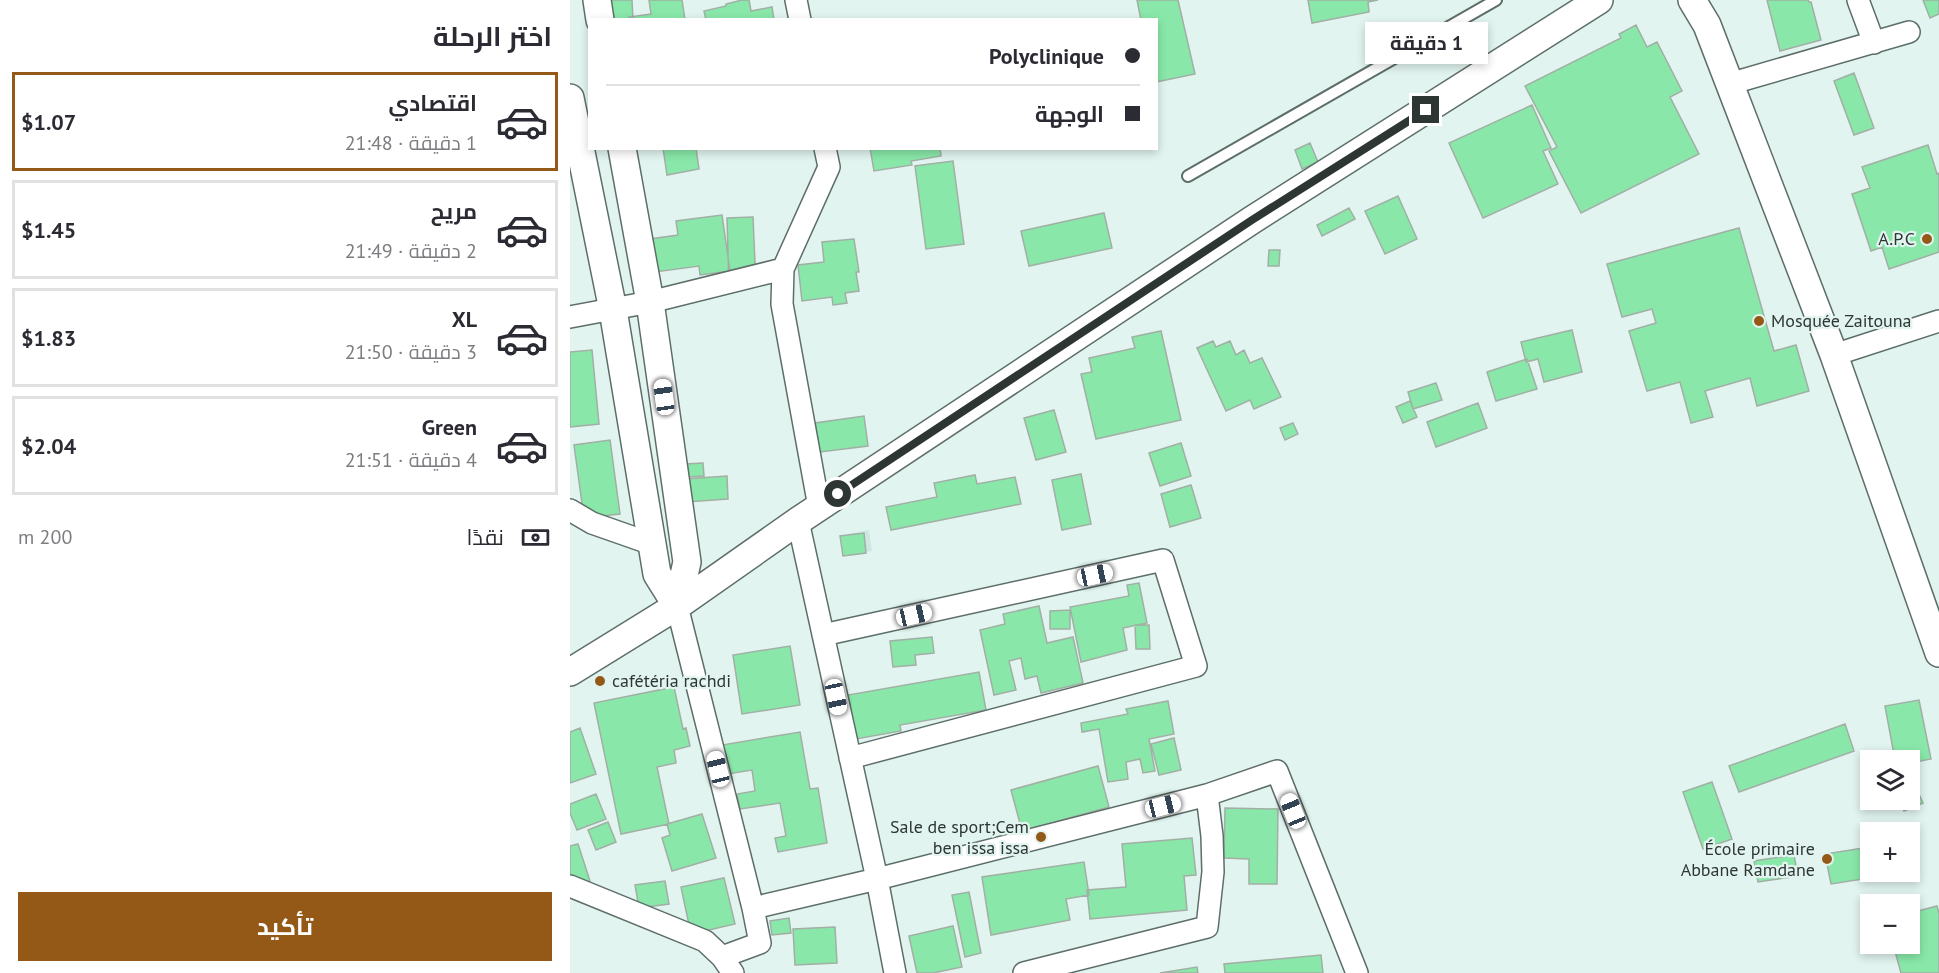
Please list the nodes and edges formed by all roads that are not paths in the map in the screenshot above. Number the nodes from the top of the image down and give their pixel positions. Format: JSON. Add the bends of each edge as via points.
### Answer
{"nodes":[{"id":1,"x":597,"y":0,"type":"edge"},
{"id":2,"x":796,"y":0,"type":"edge"},
{"id":3,"x":1496,"y":0,"type":"edge"},
{"id":4,"x":1599,"y":0,"type":"edge"},
{"id":5,"x":1692,"y":0,"type":"edge"},
{"id":6,"x":1858,"y":0,"type":"edge"},
{"id":7,"x":600,"y":18,"type":"edge"},
{"id":8,"x":800,"y":18,"type":"edge"},
{"id":9,"x":1909,"y":32,"type":"dead end"},
{"id":10,"x":1874,"y":43,"type":"junction"},
{"id":11,"x":1729,"y":84,"type":"junction"},
{"id":12,"x":570,"y":98,"type":"edge"},
{"id":13,"x":622,"y":150,"type":"edge"},
{"id":14,"x":825,"y":150,"type":"edge"},
{"id":15,"x":1188,"y":176,"type":"dead end"},
{"id":16,"x":783,"y":269,"type":"junction"},
{"id":17,"x":650,"y":302,"type":"junction"},
{"id":18,"x":613,"y":310,"type":"junction"},
{"id":19,"x":570,"y":317,"type":"edge"},
{"id":20,"x":1939,"y":321,"type":"edge"},
{"id":21,"x":1833,"y":355,"type":"junction"},
{"id":22,"x":570,"y":510,"type":"edge"},
{"id":23,"x":808,"y":514,"type":"junction"},
{"id":24,"x":652,"y":544,"type":"junction"},
{"id":25,"x":677,"y":606,"type":"junction"},
{"id":26,"x":823,"y":635,"type":"junction"},
{"id":27,"x":1939,"y":652,"type":"edge"},
{"id":28,"x":570,"y":672,"type":"edge"},
{"id":29,"x":850,"y":759,"type":"junction"},
{"id":30,"x":1208,"y":795,"type":"junction"},
{"id":31,"x":876,"y":879,"type":"junction"},
{"id":32,"x":570,"y":886,"type":"edge"},
{"id":33,"x":753,"y":908,"type":"junction"},
{"id":34,"x":727,"y":965,"type":"edge"},
{"id":35,"x":895,"y":973,"type":"edge"},
{"id":36,"x":1024,"y":973,"type":"edge"},
{"id":37,"x":1357,"y":973,"type":"edge"}],
"edges":[{"from":1,"to":7,"type":"street"},
{"from":2,"to":8,"type":"street"},
{"from":3,"to":15,"type":"lane"},
{"from":4,"to":23,"type":"street","via":[[1252,220]]},
{"from":5,"to":11,"type":"street","via":[[1707,25]]},
{"from":6,"to":10,"type":"street"},
{"from":9,"to":10,"type":"street"},
{"from":10,"to":11,"type":"street"},
{"from":11,"to":21,"type":"street"},
{"from":12,"to":18,"type":"street"},
{"from":13,"to":17,"type":"street"},
{"from":14,"to":16,"type":"street","via":[[829,167]]},
{"from":16,"to":17,"type":"street"},
{"from":16,"to":23,"type":"street","via":[[782,304]]},
{"from":17,"to":18,"type":"street"},
{"from":17,"to":25,"type":"street","via":[[687,562]]},
{"from":18,"to":19,"type":"street"},
{"from":18,"to":24,"type":"street"},
{"from":20,"to":21,"type":"street"},
{"from":21,"to":27,"type":"street"},
{"from":22,"to":24,"type":"street","via":[[592,523]]},
{"from":23,"to":25,"type":"street"},
{"from":23,"to":26,"type":"street"},
{"from":24,"to":25,"type":"street","via":[[657,574]]},
{"from":25,"to":28,"type":"street"},
{"from":25,"to":33,"type":"street"},
{"from":26,"to":29,"type":"street"},
{"from":26,"to":29,"type":"street","via":[[1163,560],[1196,666]]},
{"from":29,"to":31,"type":"street"},
{"from":30,"to":31,"type":"street"},
{"from":30,"to":36,"type":"street","via":[[1213,872],[1206,927]]},
{"from":30,"to":37,"type":"street","via":[[1277,771]]},
{"from":31,"to":33,"type":"street"},
{"from":31,"to":35,"type":"street"},
{"from":32,"to":34,"type":"street","via":[[705,941]]},
{"from":33,"to":34,"type":"street","via":[[760,943]]}]}
